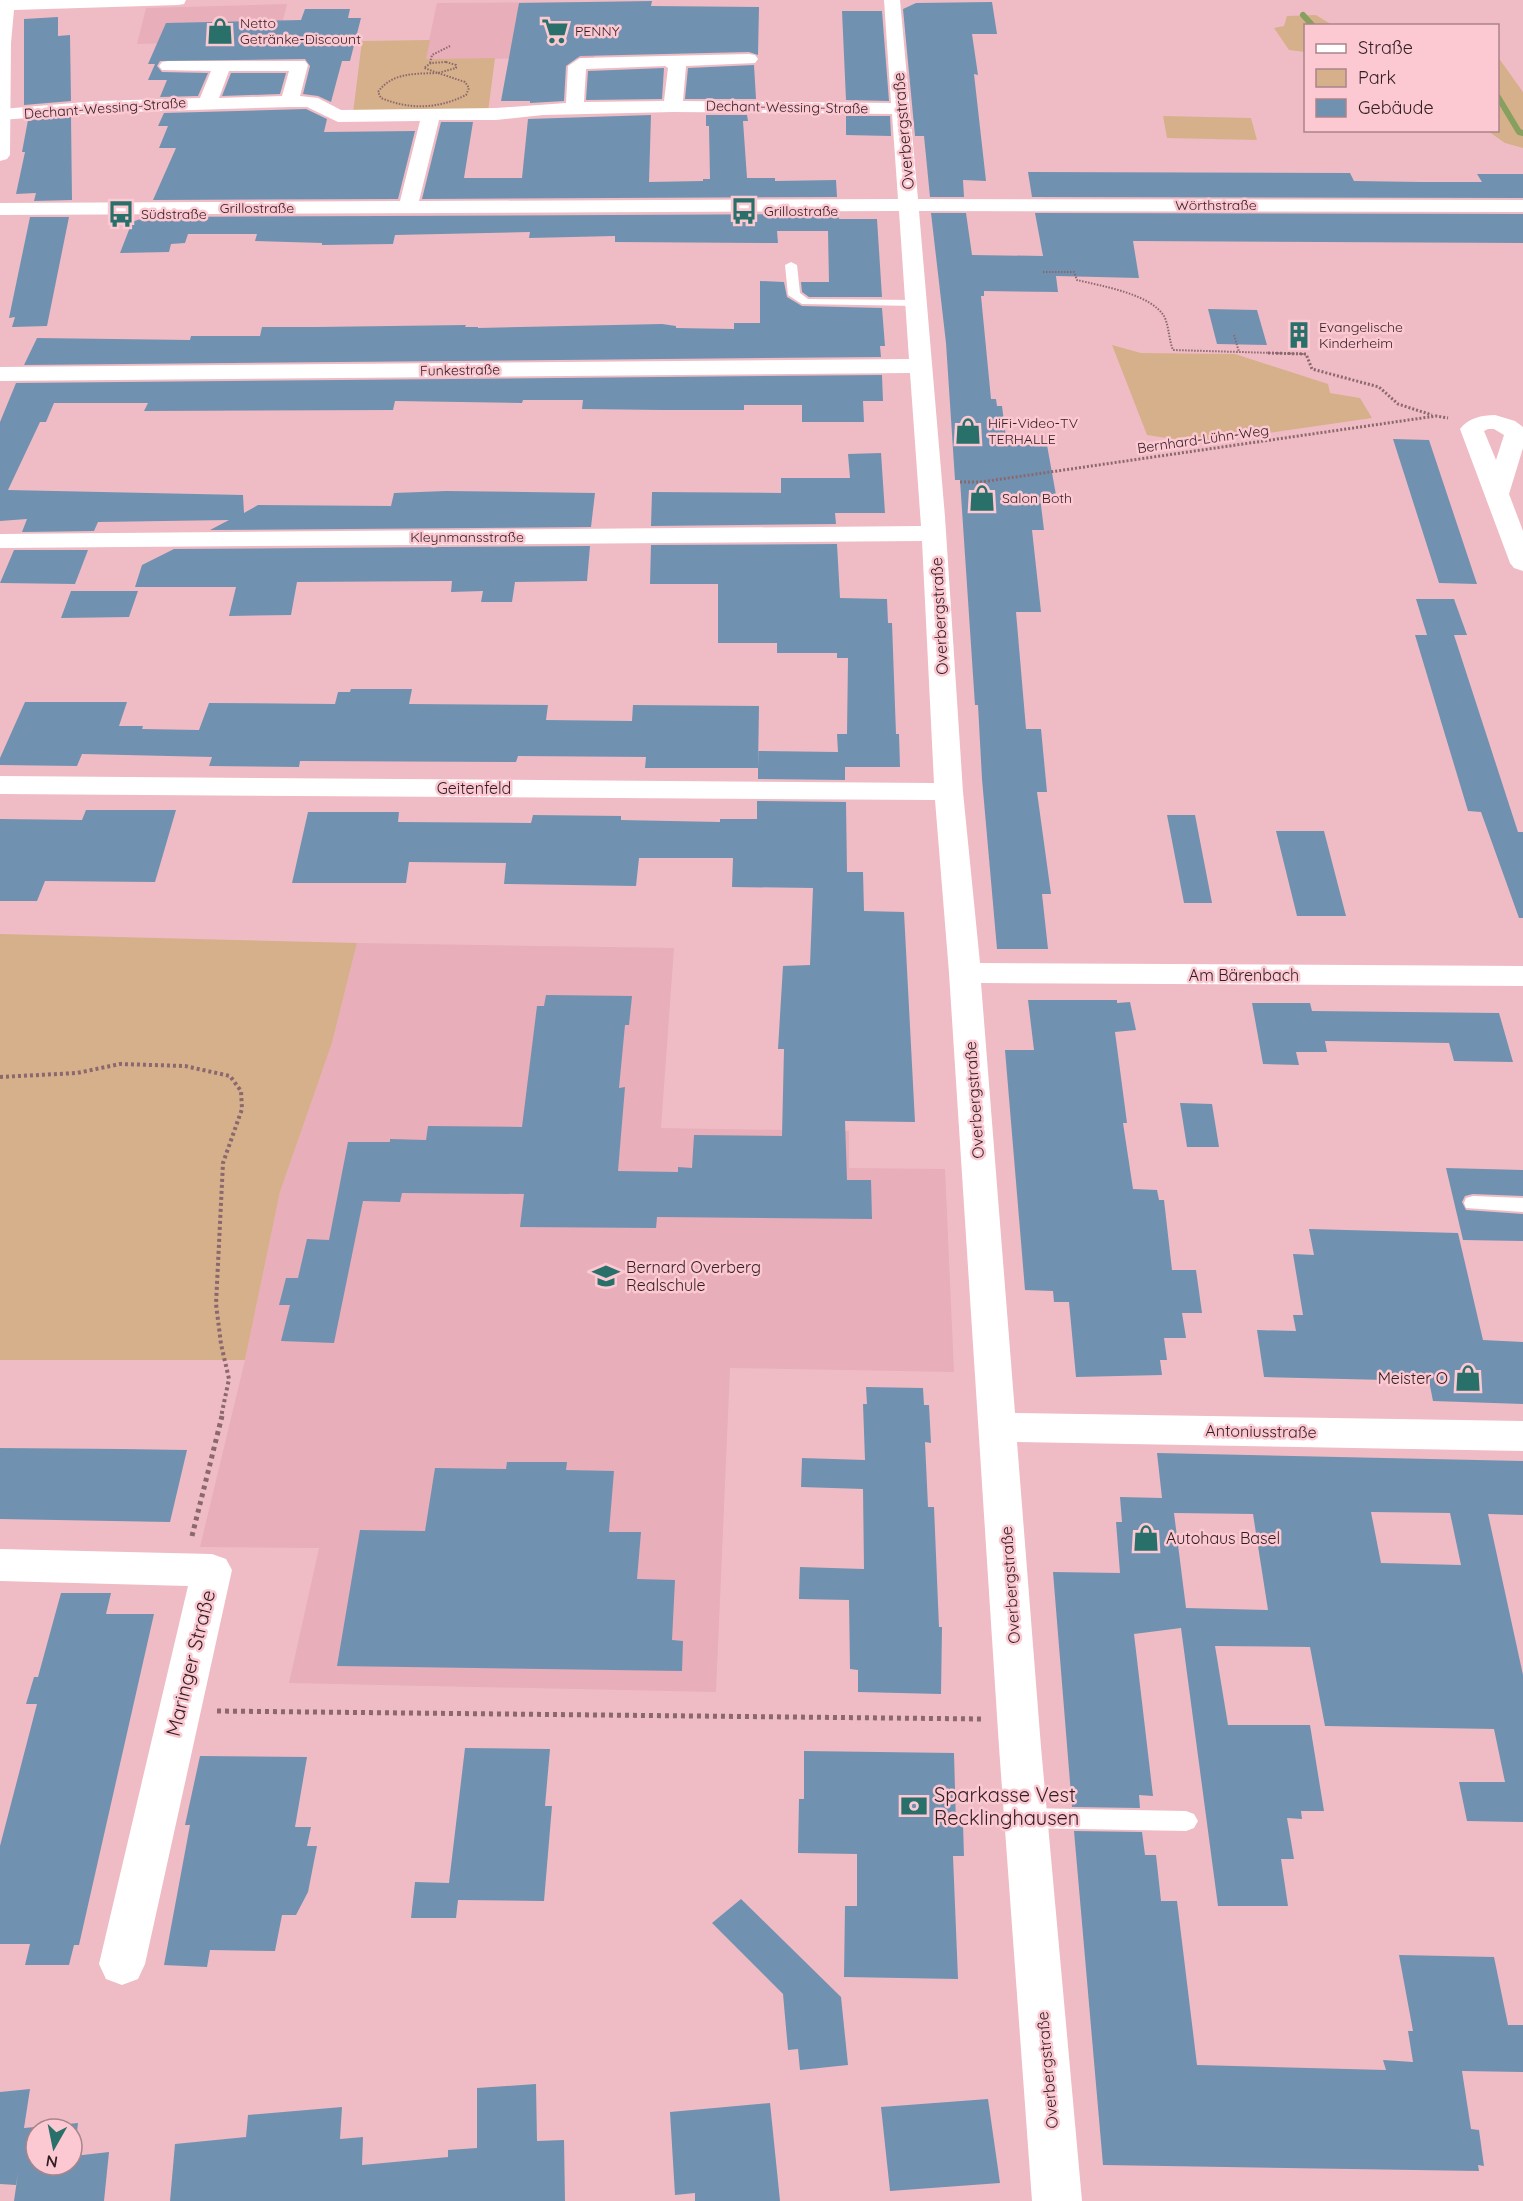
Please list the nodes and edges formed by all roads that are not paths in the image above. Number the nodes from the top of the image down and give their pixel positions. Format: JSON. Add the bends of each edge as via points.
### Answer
{"nodes":[{"id":1,"x":178,"y":0,"type":"edge"},
{"id":2,"x":892,"y":0,"type":"edge"},
{"id":3,"x":3,"y":5,"type":"edge"},
{"id":4,"x":749,"y":59,"type":"dead end"},
{"id":5,"x":667,"y":61,"type":"junction"},
{"id":6,"x":168,"y":66,"type":"dead end"},
{"id":7,"x":222,"y":66,"type":"junction"},
{"id":8,"x":290,"y":101,"type":"junction"},
{"id":9,"x":208,"y":102,"type":"junction"},
{"id":10,"x":673,"y":106,"type":"junction"},
{"id":11,"x":575,"y":108,"type":"junction"},
{"id":12,"x":901,"y":109,"type":"junction"},
{"id":13,"x":2,"y":115,"type":"junction"},
{"id":14,"x":431,"y":115,"type":"junction"},
{"id":15,"x":0,"y":150,"type":"edge"},
{"id":16,"x":909,"y":205,"type":"junction"},
{"id":17,"x":1523,"y":206,"type":"edge"},
{"id":18,"x":408,"y":207,"type":"junction"},
{"id":19,"x":0,"y":209,"type":"edge"},
{"id":20,"x":791,"y":265,"type":"dead end"},
{"id":21,"x":916,"y":303,"type":"junction"},
{"id":22,"x":921,"y":366,"type":"junction"},
{"id":23,"x":0,"y":374,"type":"edge"},
{"id":24,"x":1497,"y":494,"type":"junction"},
{"id":25,"x":934,"y":533,"type":"junction"},
{"id":26,"x":0,"y":541,"type":"edge"},
{"id":27,"x":1523,"y":563,"type":"edge"},
{"id":28,"x":0,"y":785,"type":"edge"},
{"id":29,"x":949,"y":792,"type":"junction"},
{"id":30,"x":965,"y":973,"type":"junction"},
{"id":31,"x":1523,"y":976,"type":"edge"},
{"id":32,"x":1473,"y":1203,"type":"dead end"},
{"id":33,"x":1523,"y":1205,"type":"edge"},
{"id":34,"x":999,"y":1426,"type":"junction"},
{"id":35,"x":1523,"y":1436,"type":"edge"},
{"id":36,"x":0,"y":1565,"type":"edge"},
{"id":37,"x":1026,"y":1818,"type":"junction"},
{"id":38,"x":1186,"y":1821,"type":"dead end"},
{"id":39,"x":122,"y":1964,"type":"dead end"},
{"id":40,"x":1057,"y":2201,"type":"edge"}],
"edges":[{"from":1,"to":3,"type":"street"},
{"from":2,"to":12,"type":"street","name":"Overbergstraße"},
{"from":3,"to":13,"type":"street"},
{"from":4,"to":5,"type":"street"},
{"from":5,"to":10,"type":"street","via":[[677,65]]},
{"from":5,"to":11,"type":"street","via":[[586,62],[577,66]]},
{"from":6,"to":7,"type":"street"},
{"from":7,"to":8,"type":"street","via":[[299,65]]},
{"from":7,"to":9,"type":"street","name":"Dechant-Wessing-Straße"},
{"from":8,"to":9,"type":"street","name":"Dechant-Wessing-Straße"},
{"from":8,"to":14,"type":"street","name":"Dechant-Wessing-Straße","via":[[311,102],[338,116]]},
{"from":9,"to":13,"type":"street","name":"Dechant-Wessing-Straße"},
{"from":10,"to":11,"type":"street","name":"Dechant-Wessing-Straße"},
{"from":10,"to":12,"type":"street","name":"Dechant-Wessing-Straße"},
{"from":11,"to":14,"type":"street","name":"Dechant-Wessing-Straße"},
{"from":12,"to":16,"type":"street","name":"Overbergstraße"},
{"from":13,"to":15,"type":"street"},
{"from":14,"to":18,"type":"street"},
{"from":16,"to":17,"type":"street","name":"Wörthstraße"},
{"from":16,"to":18,"type":"street","name":"Grillostraße"},
{"from":16,"to":21,"type":"street","name":"Overbergstraße"},
{"from":18,"to":19,"type":"street","name":"Grillostraße"},
{"from":20,"to":21,"type":"lane","via":[[798,300]]},
{"from":21,"to":22,"type":"street","name":"Overbergstraße"},
{"from":22,"to":23,"type":"street","name":"Funkestraße"},
{"from":22,"to":25,"type":"street","name":"Overbergstraße"},
{"from":24,"to":24,"type":"street","via":[[1472,429],[1479,423],[1508,425],[1516,433]]},
{"from":24,"to":27,"type":"street"},
{"from":25,"to":26,"type":"street","name":"Kleynmansstraße"},
{"from":25,"to":29,"type":"street","name":"Overbergstraße"},
{"from":28,"to":29,"type":"street","name":"Geitenfeld"},
{"from":29,"to":30,"type":"street","name":"Overbergstraße"},
{"from":30,"to":31,"type":"street","name":"Am Bärenbach"},
{"from":30,"to":34,"type":"street","name":"Overbergstraße"},
{"from":32,"to":33,"type":"lane"},
{"from":34,"to":35,"type":"street","name":"Antoniusstraße"},
{"from":34,"to":37,"type":"street","name":"Overbergstraße"},
{"from":36,"to":39,"type":"street","name":"Maringer Straße","via":[[212,1570]]},
{"from":37,"to":38,"type":"lane"},
{"from":37,"to":40,"type":"street","name":"Overbergstraße"}]}
